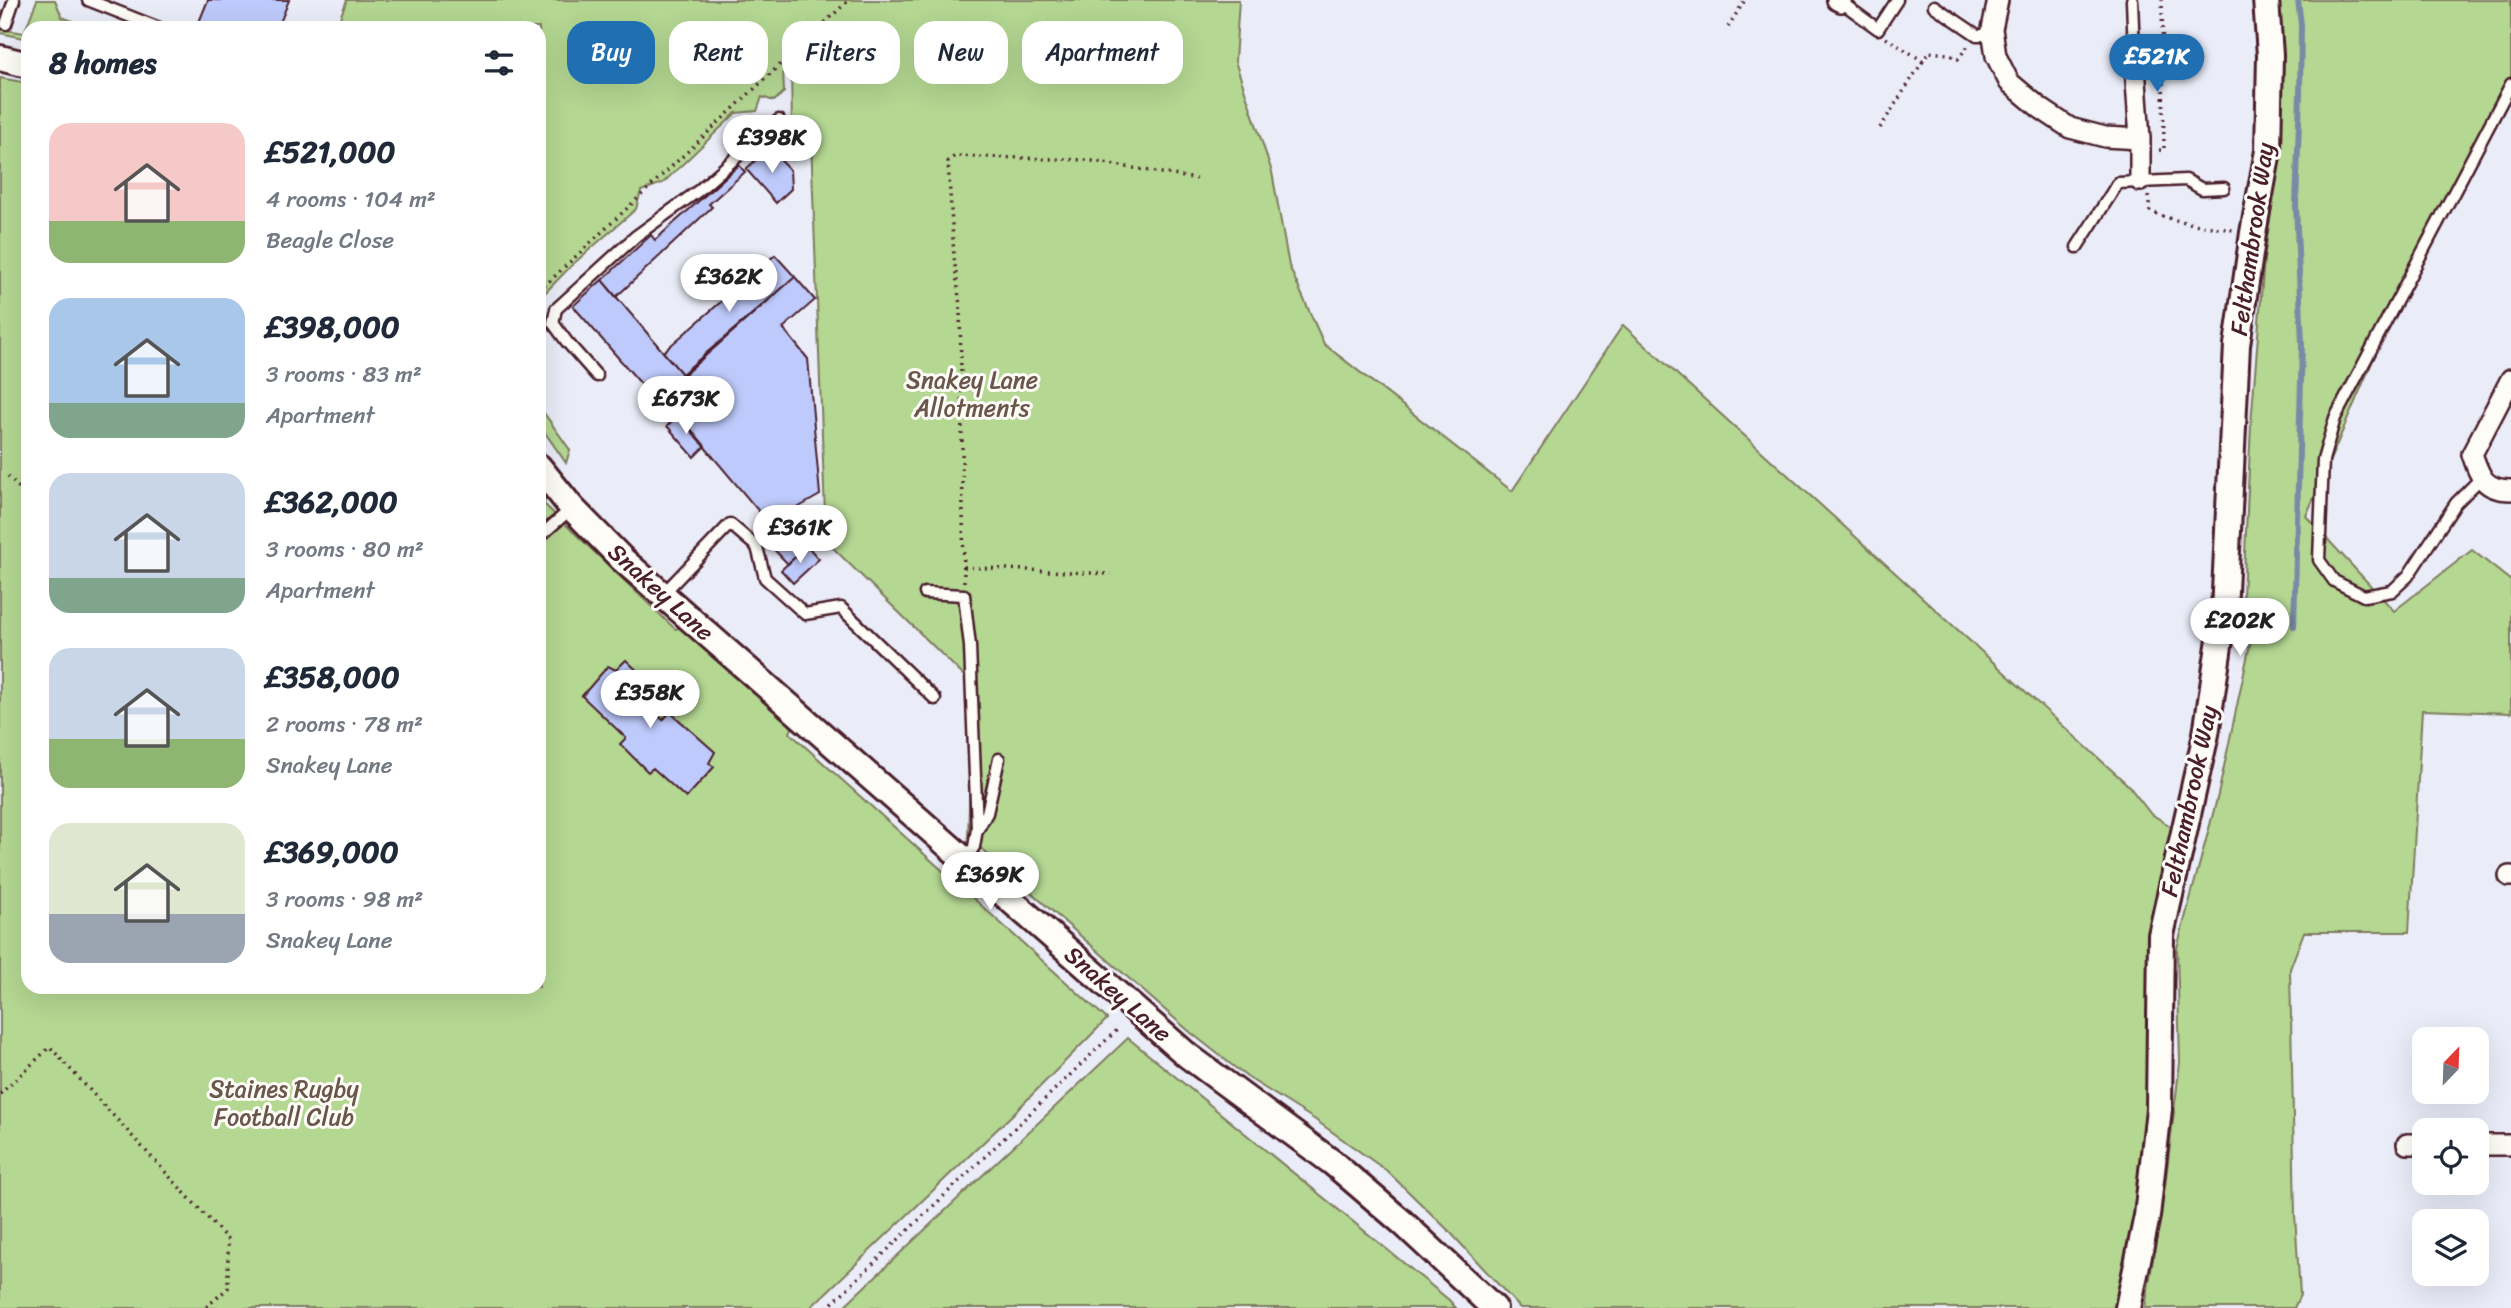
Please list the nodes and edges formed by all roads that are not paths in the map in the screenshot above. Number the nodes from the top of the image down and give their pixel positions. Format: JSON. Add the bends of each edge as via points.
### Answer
{"nodes":[{"id":1,"x":14,"y":0,"type":"edge"},
{"id":2,"x":88,"y":0,"type":"edge"},
{"id":3,"x":1898,"y":0,"type":"edge"},
{"id":4,"x":1998,"y":0,"type":"edge"},
{"id":5,"x":2132,"y":0,"type":"edge"},
{"id":6,"x":2266,"y":0,"type":"edge"},
{"id":7,"x":1839,"y":1,"type":"edge"},
{"id":8,"x":1934,"y":6,"type":"dead end"},
{"id":9,"x":141,"y":21,"type":"edge"},
{"id":10,"x":6,"y":24,"type":"dead end"},
{"id":11,"x":1985,"y":35,"type":"junction"},
{"id":12,"x":2134,"y":52,"type":"joint"},
{"id":13,"x":0,"y":58,"type":"edge"},
{"id":14,"x":21,"y":63,"type":"edge"},
{"id":15,"x":2511,"y":84,"type":"edge"},
{"id":16,"x":779,"y":120,"type":"dead end"},
{"id":17,"x":2140,"y":145,"type":"junction"},
{"id":18,"x":2144,"y":181,"type":"junction"},
{"id":19,"x":2224,"y":188,"type":"dead end"},
{"id":20,"x":2077,"y":247,"type":"dead end"},
{"id":21,"x":597,"y":376,"type":"dead end"},
{"id":22,"x":2511,"y":379,"type":"edge"},
{"id":23,"x":546,"y":476,"type":"edge"},
{"id":24,"x":2481,"y":478,"type":"junction"},
{"id":25,"x":2511,"y":490,"type":"edge"},
{"id":26,"x":572,"y":508,"type":"junction"},
{"id":27,"x":546,"y":531,"type":"edge"},
{"id":28,"x":925,"y":593,"type":"dead end"},
{"id":29,"x":662,"y":594,"type":"junction"},
{"id":30,"x":935,"y":699,"type":"dead end"},
{"id":31,"x":999,"y":759,"type":"dead end"},
{"id":32,"x":977,"y":829,"type":"junction"},
{"id":33,"x":965,"y":861,"type":"junction"},
{"id":34,"x":2489,"y":1145,"type":"edge"},
{"id":35,"x":2511,"y":1145,"type":"edge"},
{"id":36,"x":1494,"y":1308,"type":"edge"},
{"id":37,"x":2127,"y":1308,"type":"edge"}],
"edges":[{"from":1,"to":10,"type":"lane"},
{"from":2,"to":9,"type":"lane"},
{"from":3,"to":7,"type":"lane","via":[[1878,29]]},
{"from":4,"to":11,"type":"street"},
{"from":5,"to":12,"type":"lane"},
{"from":6,"to":37,"type":"street","name":"Felthambrook Way","via":[[2268,151],[2236,345],[2224,612],[2206,734],[2161,935],[2159,1109],[2147,1216]]},
{"from":8,"to":11,"type":"lane"},
{"from":11,"to":17,"type":"street","via":[[2009,82],[2040,108],[2070,128]]},
{"from":12,"to":17,"type":"street"},
{"from":13,"to":14,"type":"street"},
{"from":15,"to":24,"type":"lane","via":[[2336,418],[2323,460],[2319,560],[2334,580],[2364,596],[2392,591],[2408,576],[2456,503]]},
{"from":16,"to":21,"type":"lane","via":[[698,191],[636,236],[556,309],[553,323]]},
{"from":17,"to":18,"type":"street"},
{"from":18,"to":19,"type":"lane","via":[[2186,180],[2203,189]]},
{"from":18,"to":20,"type":"lane","via":[[2119,183]]},
{"from":22,"to":24,"type":"street","via":[[2472,454]]},
{"from":23,"to":26,"type":"street","name":"Snakey Lane"},
{"from":24,"to":25,"type":"street","via":[[2498,490]]},
{"from":26,"to":27,"type":"lane"},
{"from":26,"to":29,"type":"street","name":"Snakey Lane"},
{"from":28,"to":32,"type":"lane","via":[[964,595],[971,646]]},
{"from":29,"to":30,"type":"lane","via":[[730,524],[757,547],[765,578],[805,614],[841,608]]},
{"from":29,"to":33,"type":"street","name":"Snakey Lane"},
{"from":31,"to":32,"type":"lane","via":[[987,813]]},
{"from":32,"to":33,"type":"lane","via":[[974,847]]},
{"from":33,"to":36,"type":"street","name":"Snakey Lane","via":[[1198,1063],[1333,1163]]},
{"from":34,"to":35,"type":"street"}]}
